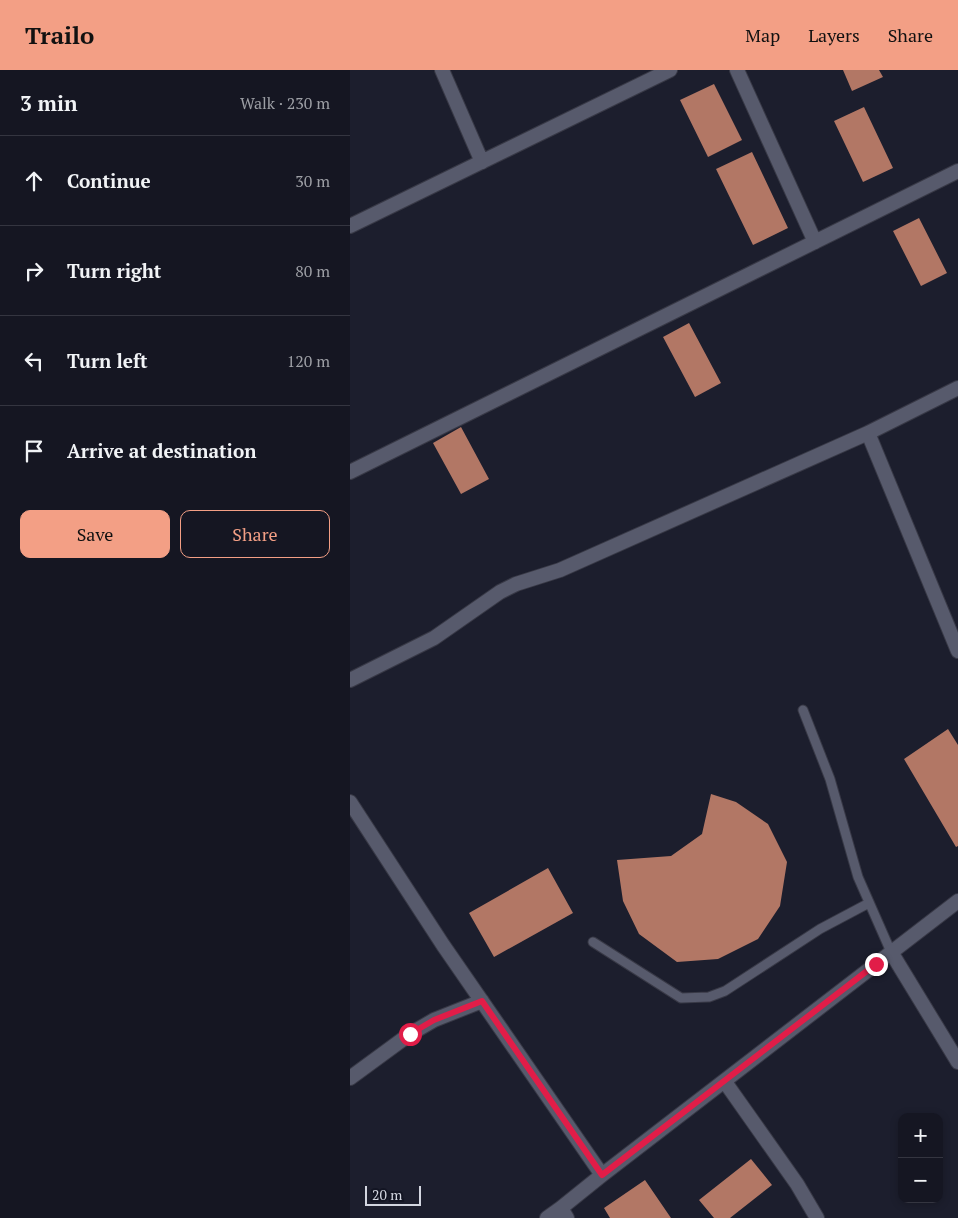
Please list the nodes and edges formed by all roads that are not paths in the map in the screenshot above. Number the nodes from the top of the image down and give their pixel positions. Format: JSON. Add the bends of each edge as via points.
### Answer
{"nodes":[{"id":1,"x":442,"y":70,"type":"edge"},
{"id":2,"x":670,"y":70,"type":"edge"},
{"id":3,"x":737,"y":70,"type":"edge"},
{"id":4,"x":482,"y":162,"type":"junction"},
{"id":5,"x":958,"y":171,"type":"edge"},
{"id":6,"x":350,"y":226,"type":"edge"},
{"id":7,"x":815,"y":242,"type":"junction"},
{"id":8,"x":958,"y":388,"type":"edge"},
{"id":9,"x":868,"y":433,"type":"junction"},
{"id":10,"x":350,"y":472,"type":"edge"},
{"id":11,"x":958,"y":651,"type":"edge"},
{"id":12,"x":350,"y":680,"type":"edge"},
{"id":13,"x":802,"y":710,"type":"dead end"},
{"id":14,"x":350,"y":802,"type":"edge"},
{"id":15,"x":958,"y":901,"type":"edge"},
{"id":16,"x":869,"y":903,"type":"junction"},
{"id":17,"x":592,"y":942,"type":"dead end"},
{"id":18,"x":891,"y":952,"type":"junction"},
{"id":19,"x":482,"y":1001,"type":"junction"},
{"id":20,"x":958,"y":1062,"type":"edge"},
{"id":21,"x":350,"y":1078,"type":"edge"},
{"id":22,"x":725,"y":1082,"type":"junction"},
{"id":23,"x":602,"y":1175,"type":"junction"},
{"id":24,"x":564,"y":1213,"type":"edge"},
{"id":25,"x":547,"y":1218,"type":"edge"},
{"id":26,"x":817,"y":1218,"type":"edge"}],
"edges":[{"from":1,"to":4,"type":"street"},
{"from":2,"to":4,"type":"street"},
{"from":3,"to":7,"type":"street"},
{"from":4,"to":6,"type":"street"},
{"from":5,"to":7,"type":"street"},
{"from":7,"to":10,"type":"street"},
{"from":8,"to":9,"type":"street"},
{"from":9,"to":11,"type":"street"},
{"from":9,"to":12,"type":"street","via":[[560,570],[516,584],[434,638]]},
{"from":13,"to":16,"type":"lane","via":[[830,779],[858,877]]},
{"from":14,"to":19,"type":"street"},
{"from":15,"to":18,"type":"street"},
{"from":16,"to":17,"type":"lane","via":[[820,929],[725,991],[708,998],[681,998]]},
{"from":16,"to":18,"type":"lane"},
{"from":18,"to":20,"type":"street"},
{"from":18,"to":22,"type":"street"},
{"from":19,"to":21,"type":"street","via":[[434,1020]]},
{"from":19,"to":23,"type":"street"},
{"from":22,"to":23,"type":"street"},
{"from":22,"to":26,"type":"street"},
{"from":23,"to":24,"type":"street"},
{"from":24,"to":25,"type":"street"}]}
